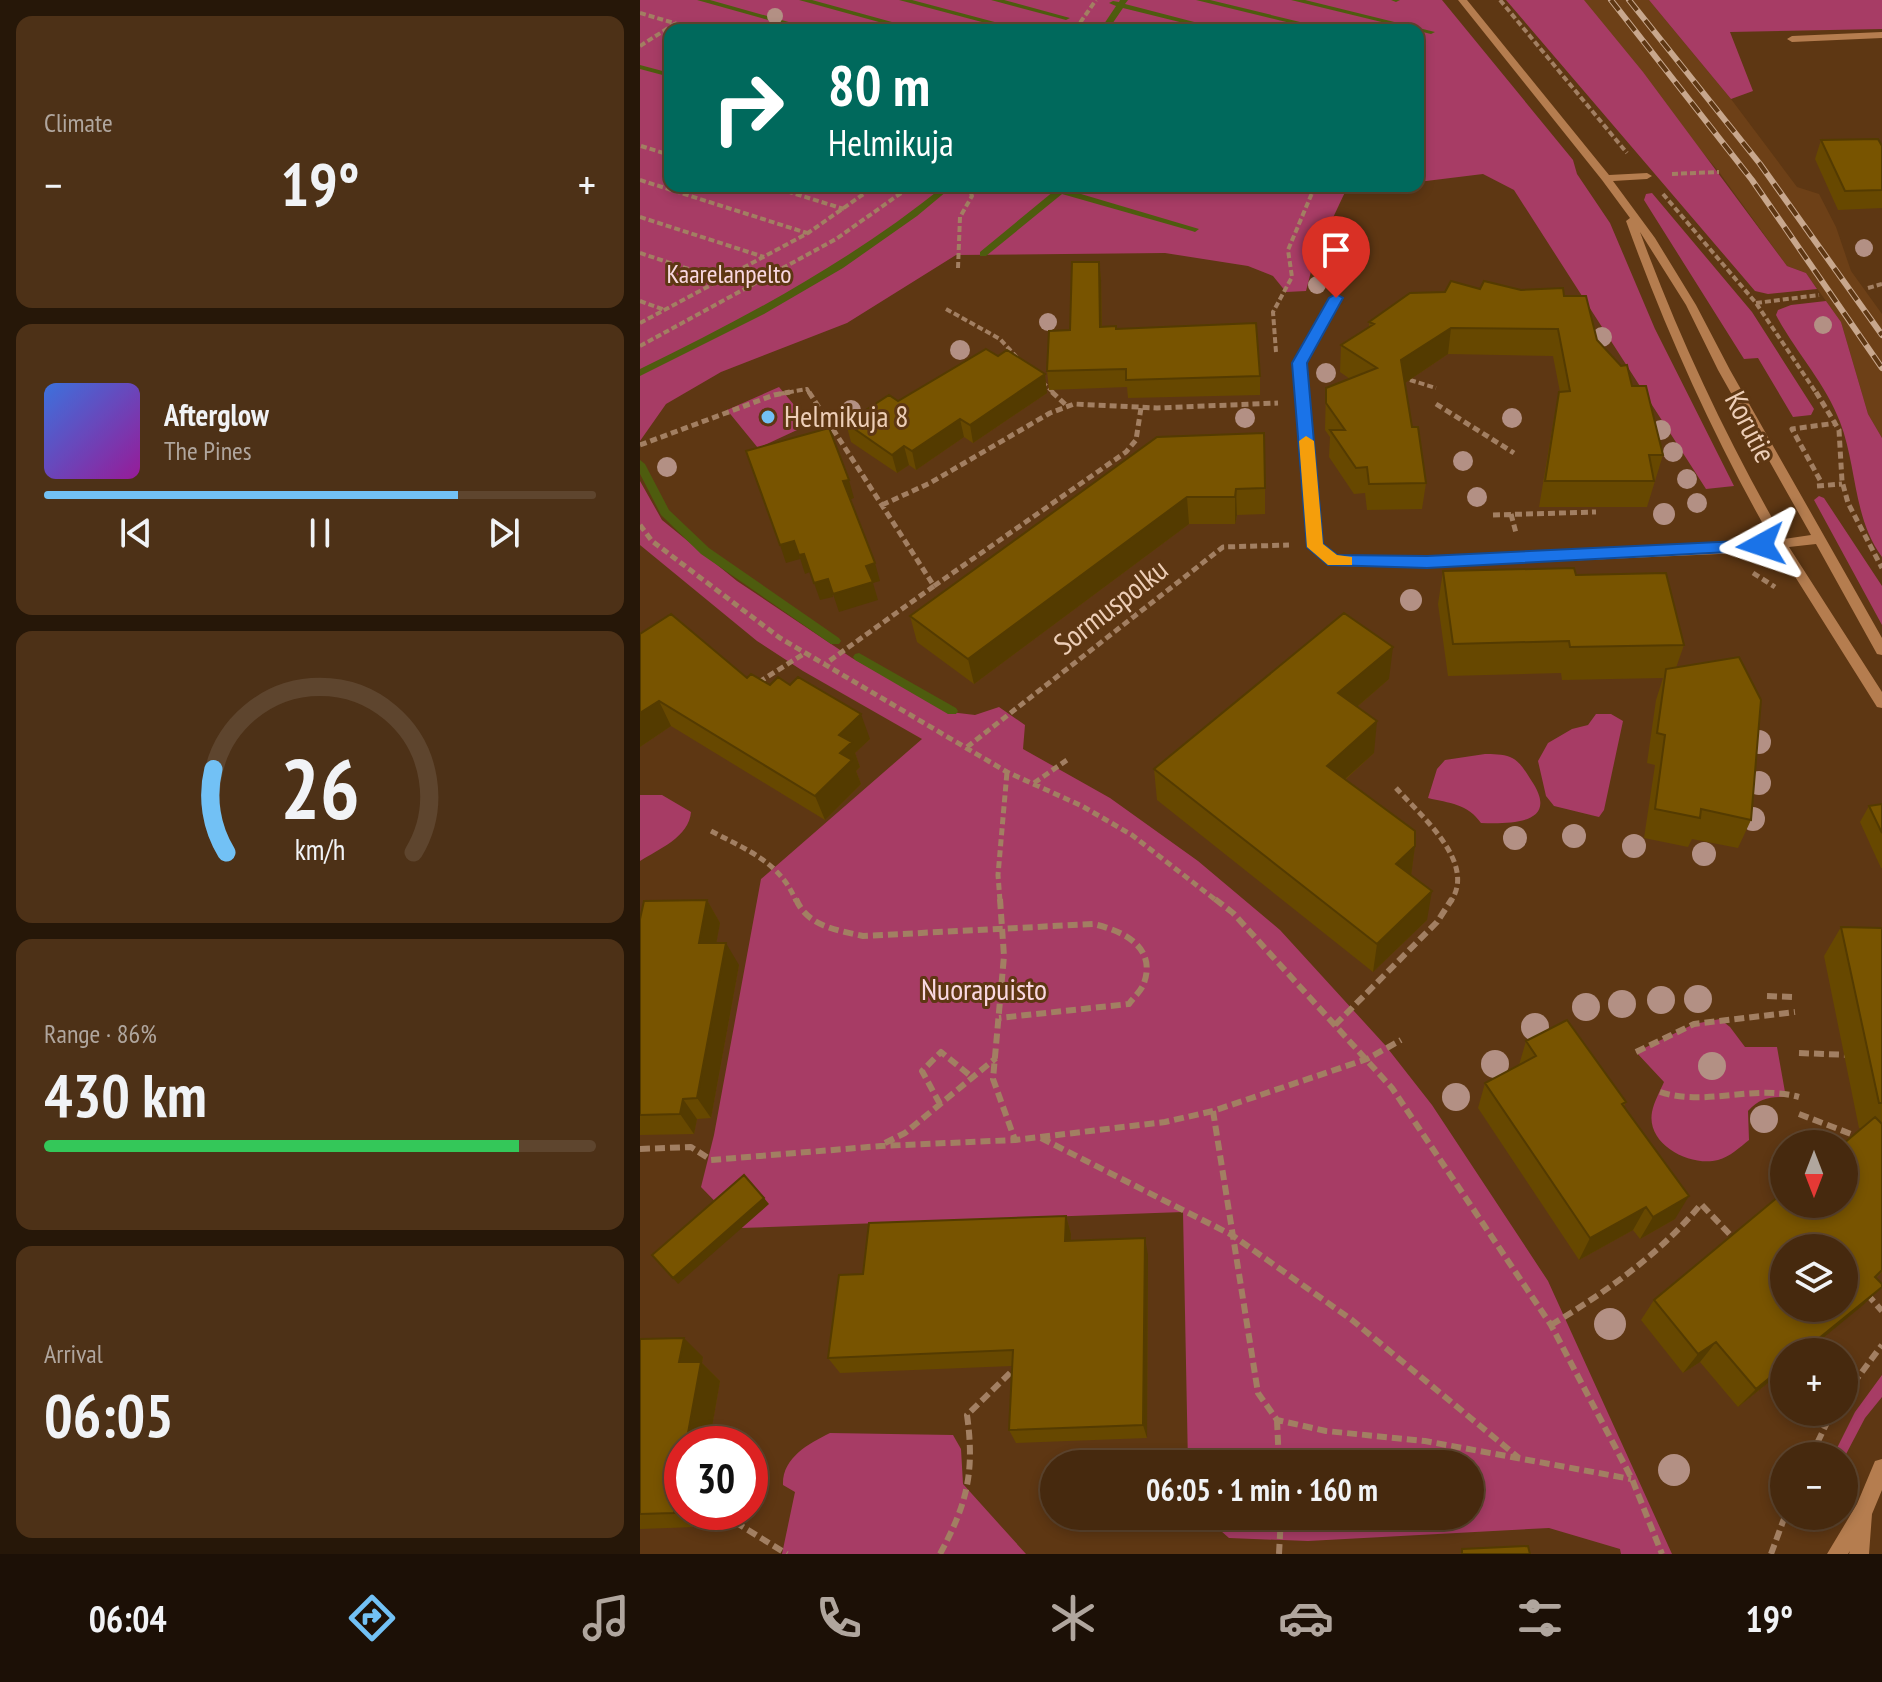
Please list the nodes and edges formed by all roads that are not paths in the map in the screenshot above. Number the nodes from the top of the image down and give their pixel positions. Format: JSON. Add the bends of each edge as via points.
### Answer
{"nodes":[{"id":1,"x":1462,"y":0,"type":"edge"},
{"id":2,"x":1882,"y":35,"type":"edge"},
{"id":3,"x":1792,"y":39,"type":"dead end"},
{"id":4,"x":1647,"y":176,"type":"road end"},
{"id":5,"x":1606,"y":178,"type":"junction"},
{"id":6,"x":1624,"y":201,"type":"junction"},
{"id":7,"x":1336,"y":298,"type":"dead end"},
{"id":8,"x":1818,"y":539,"type":"junction"},
{"id":9,"x":1780,"y":543,"type":"junction"},
{"id":10,"x":1882,"y":650,"type":"edge"},
{"id":11,"x":1882,"y":703,"type":"edge"},
{"id":12,"x":1882,"y":1468,"type":"edge"},
{"id":13,"x":1864,"y":1511,"type":"junction"},
{"id":14,"x":1837,"y":1554,"type":"edge"},
{"id":15,"x":1859,"y":1554,"type":"edge"}],
"edges":[{"from":1,"to":5,"type":"street","name":"Korutie"},
{"from":2,"to":3,"type":"street"},
{"from":4,"to":5,"type":"street"},
{"from":5,"to":6,"type":"street","name":"Korutie"},
{"from":6,"to":8,"type":"street","name":"Korutie","via":[[1691,305]]},
{"from":6,"to":9,"type":"street","name":"Korutie","via":[[1687,363]]},
{"from":7,"to":9,"type":"street","via":[[1300,363],[1315,547],[1334,561],[1427,562]]},
{"from":8,"to":9,"type":"street"},
{"from":8,"to":10,"type":"street","name":"Korutie"},
{"from":9,"to":11,"type":"street","name":"Korutie"},
{"from":12,"to":13,"type":"street"},
{"from":13,"to":14,"type":"street"},
{"from":13,"to":15,"type":"street"}]}
